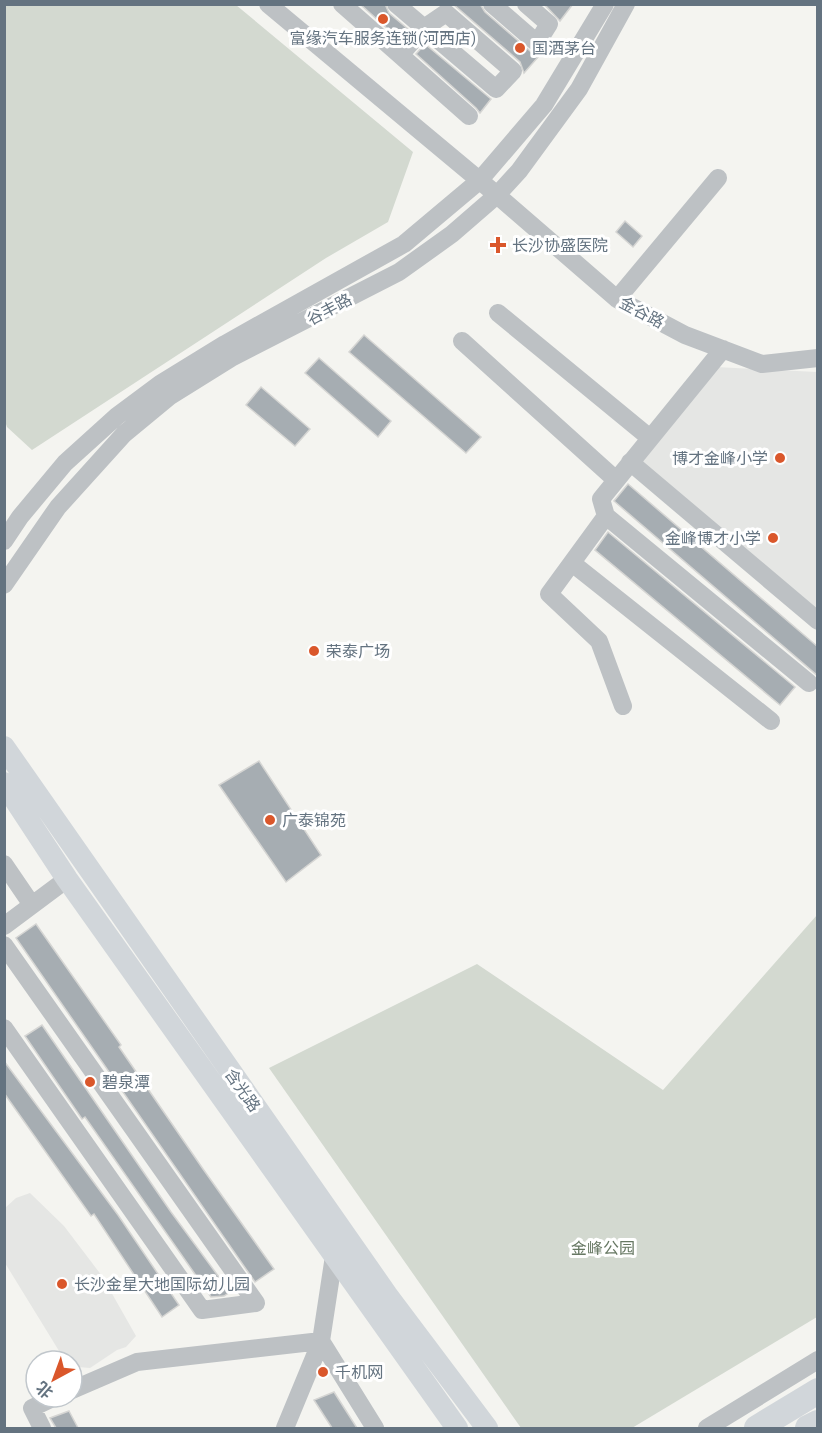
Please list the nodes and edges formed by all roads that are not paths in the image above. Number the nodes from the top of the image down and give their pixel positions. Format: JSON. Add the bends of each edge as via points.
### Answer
{"nodes":[{"id":1,"x":342,"y":4,"type":"edge"},
{"id":2,"x":396,"y":4,"type":"edge"},
{"id":3,"x":492,"y":4,"type":"edge"},
{"id":4,"x":526,"y":4,"type":"edge"},
{"id":5,"x":605,"y":4,"type":"edge"},
{"id":6,"x":627,"y":4,"type":"edge"},
{"id":7,"x":271,"y":5,"type":"edge"},
{"id":8,"x":445,"y":8,"type":"edge"},
{"id":9,"x":424,"y":28,"type":"junction"},
{"id":10,"x":400,"y":55,"type":"junction"},
{"id":11,"x":469,"y":116,"type":"dead end"},
{"id":12,"x":718,"y":178,"type":"dead end"},
{"id":13,"x":479,"y":181,"type":"junction"},
{"id":14,"x":497,"y":195,"type":"junction"},
{"id":15,"x":617,"y":299,"type":"junction"},
{"id":16,"x":498,"y":313,"type":"dead end"},
{"id":17,"x":462,"y":341,"type":"dead end"},
{"id":18,"x":723,"y":349,"type":"junction"},
{"id":19,"x":818,"y":357,"type":"edge"},
{"id":20,"x":650,"y":438,"type":"junction"},
{"id":21,"x":630,"y":462,"type":"junction"},
{"id":22,"x":616,"y":480,"type":"junction"},
{"id":23,"x":606,"y":516,"type":"junction"},
{"id":24,"x":4,"y":541,"type":"edge"},
{"id":25,"x":572,"y":563,"type":"junction"},
{"id":26,"x":4,"y":585,"type":"edge"},
{"id":27,"x":818,"y":621,"type":"edge"},
{"id":28,"x":809,"y":683,"type":"dead end"},
{"id":29,"x":623,"y":706,"type":"dead end"},
{"id":30,"x":771,"y":721,"type":"dead end"},
{"id":31,"x":4,"y":747,"type":"edge"},
{"id":32,"x":4,"y":783,"type":"edge"},
{"id":33,"x":4,"y":864,"type":"edge"},
{"id":34,"x":66,"y":879,"type":"junction"},
{"id":35,"x":32,"y":905,"type":"junction"},
{"id":36,"x":4,"y":926,"type":"edge"},
{"id":37,"x":4,"y":945,"type":"edge"},
{"id":38,"x":4,"y":1028,"type":"edge"},
{"id":39,"x":334,"y":1256,"type":"junction"},
{"id":40,"x":321,"y":1341,"type":"junction"},
{"id":41,"x":818,"y":1360,"type":"edge"},
{"id":42,"x":84,"y":1385,"type":"edge"},
{"id":43,"x":818,"y":1391,"type":"edge"},
{"id":44,"x":32,"y":1409,"type":"edge"},
{"id":45,"x":818,"y":1423,"type":"edge"},
{"id":46,"x":42,"y":1428,"type":"edge"},
{"id":47,"x":285,"y":1428,"type":"edge"},
{"id":48,"x":375,"y":1428,"type":"edge"},
{"id":49,"x":457,"y":1428,"type":"edge"},
{"id":50,"x":487,"y":1428,"type":"edge"},
{"id":51,"x":707,"y":1428,"type":"edge"},
{"id":52,"x":757,"y":1428,"type":"edge"},
{"id":53,"x":808,"y":1428,"type":"edge"}],
"edges":[{"from":1,"to":10,"type":"street"},
{"from":2,"to":9,"type":"street"},
{"from":3,"to":4,"type":"street","via":[[537,43],[549,24]]},
{"from":5,"to":13,"type":"street","name":"谷丰路","via":[[543,105]]},
{"from":6,"to":14,"type":"street","name":"谷丰路","via":[[579,89]]},
{"from":7,"to":13,"type":"street","name":"金谷路"},
{"from":8,"to":9,"type":"street"},
{"from":8,"to":9,"type":"street","via":[[513,71],[496,89]]},
{"from":9,"to":10,"type":"street"},
{"from":10,"to":11,"type":"street"},
{"from":12,"to":15,"type":"street"},
{"from":13,"to":14,"type":"street","name":"金谷路"},
{"from":13,"to":24,"type":"street","name":"谷丰路","via":[[404,244],[159,384],[65,463]]},
{"from":14,"to":15,"type":"street","name":"金谷路"},
{"from":14,"to":26,"type":"street","name":"谷丰路","via":[[399,272],[231,358],[170,396],[124,434],[58,507]]},
{"from":15,"to":18,"type":"street","name":"金谷路","via":[[685,335]]},
{"from":16,"to":20,"type":"street"},
{"from":17,"to":22,"type":"street"},
{"from":18,"to":19,"type":"street","name":"金谷路","via":[[762,364]]},
{"from":18,"to":20,"type":"street"},
{"from":20,"to":21,"type":"street"},
{"from":21,"to":22,"type":"street"},
{"from":21,"to":27,"type":"street"},
{"from":22,"to":23,"type":"street","via":[[601,499]]},
{"from":23,"to":25,"type":"street"},
{"from":23,"to":28,"type":"street"},
{"from":25,"to":29,"type":"street","via":[[549,594],[599,641]]},
{"from":25,"to":30,"type":"street"},
{"from":31,"to":50,"type":"main road","name":"含光路","via":[[387,1295]]},
{"from":32,"to":34,"type":"main road","name":"含光路"},
{"from":33,"to":35,"type":"street"},
{"from":34,"to":35,"type":"street"},
{"from":34,"to":39,"type":"main road","name":"含光路"},
{"from":35,"to":36,"type":"street"},
{"from":37,"to":38,"type":"street","via":[[256,1303],[202,1310]]},
{"from":39,"to":40,"type":"street"},
{"from":39,"to":49,"type":"main road","name":"含光路"},
{"from":40,"to":42,"type":"street","via":[[137,1362]]},
{"from":40,"to":47,"type":"street"},
{"from":40,"to":48,"type":"street"},
{"from":41,"to":51,"type":"street"},
{"from":43,"to":52,"type":"highway"},
{"from":44,"to":46,"type":"street"},
{"from":45,"to":53,"type":"highway"}]}
